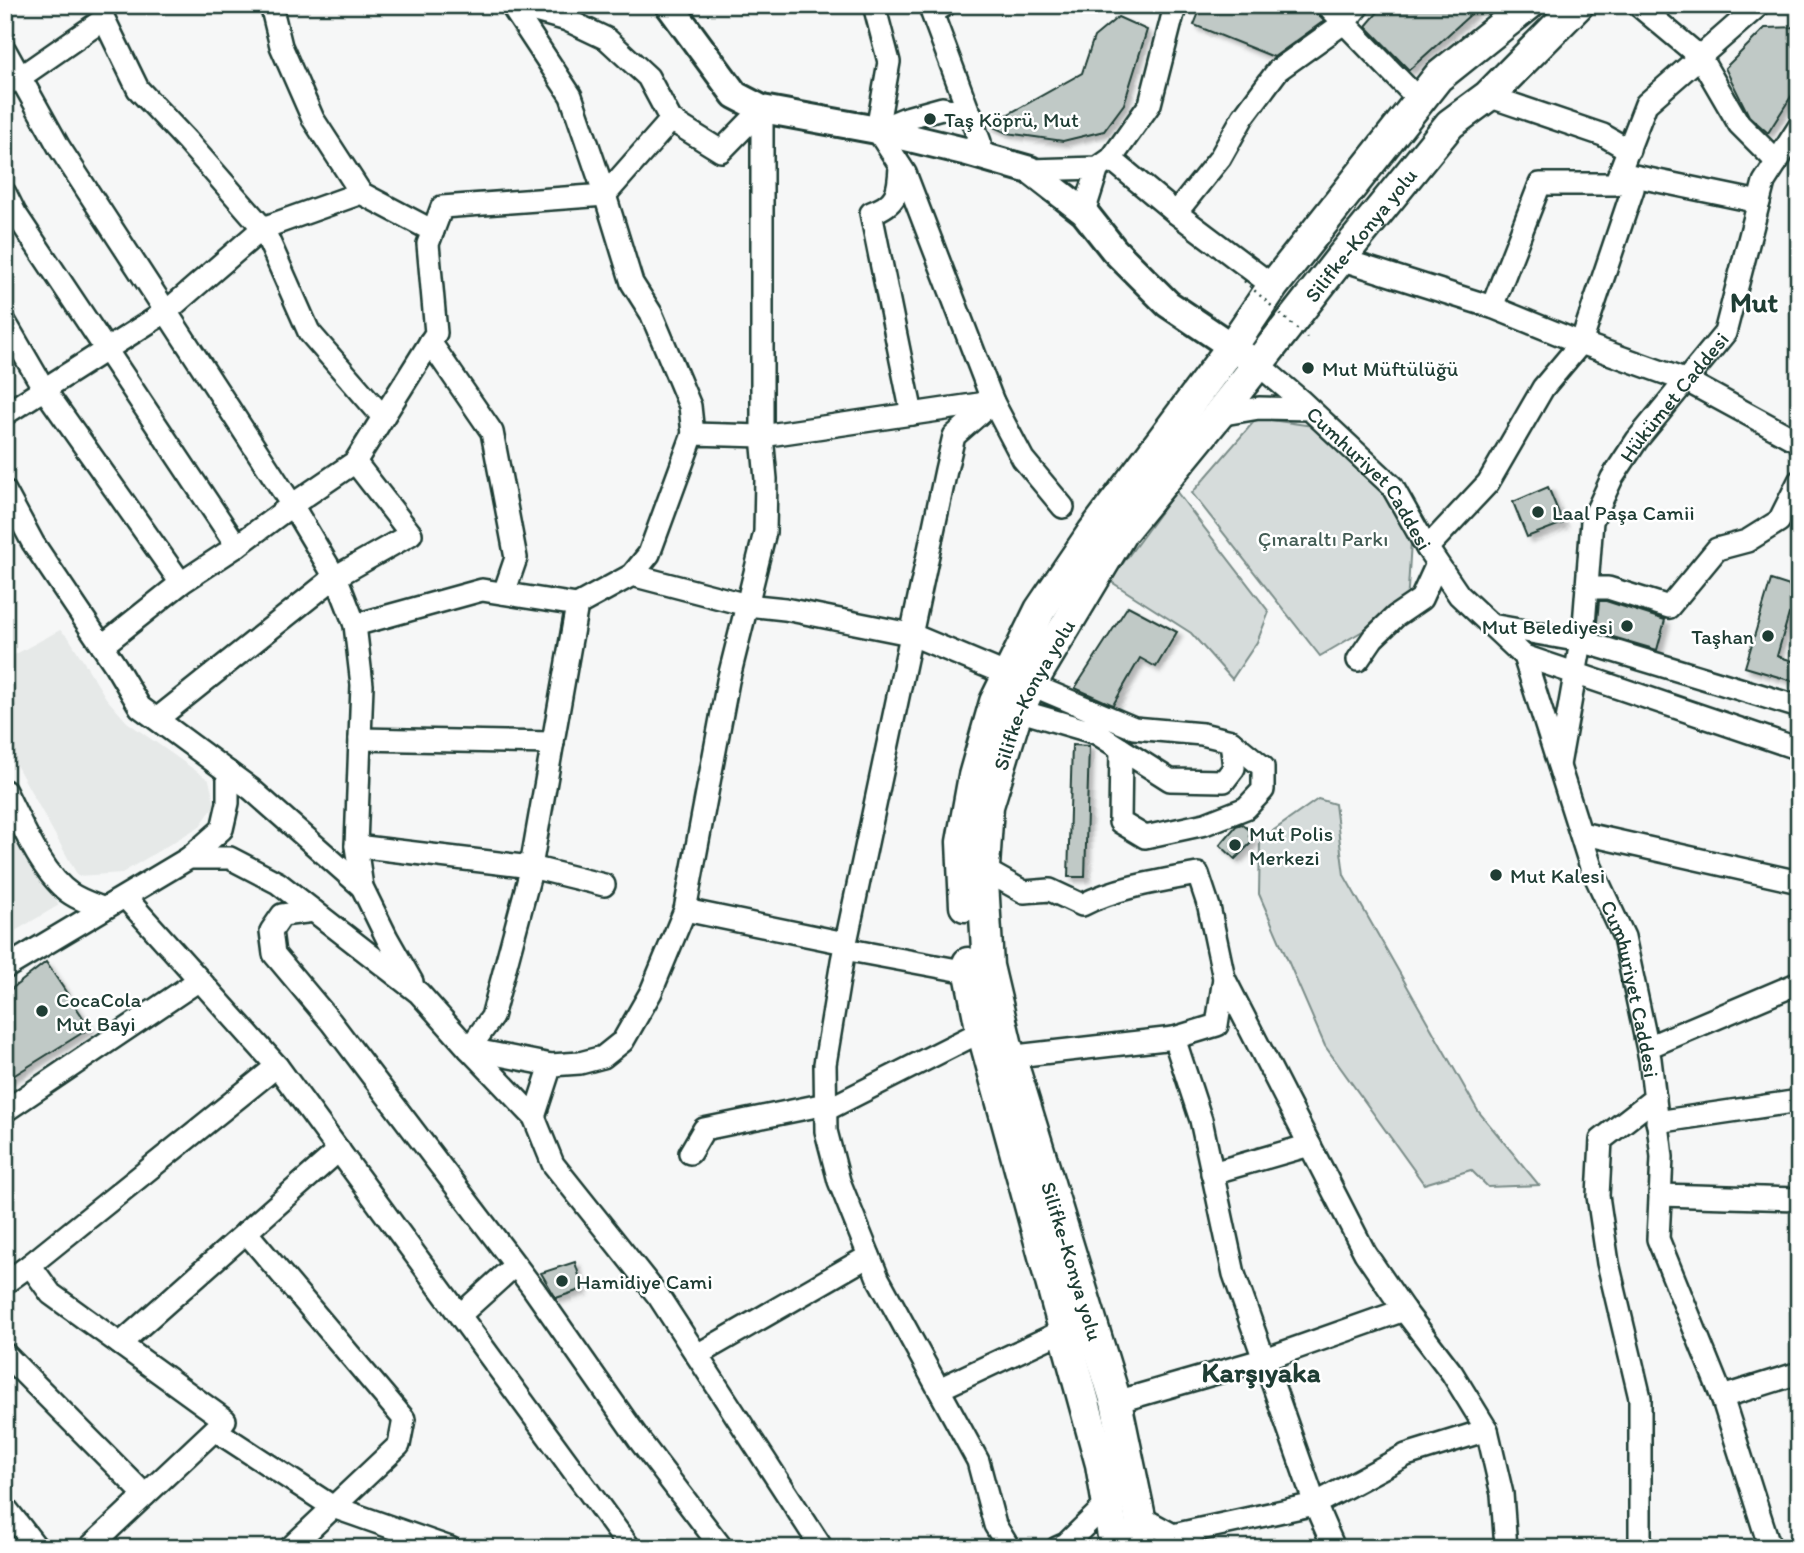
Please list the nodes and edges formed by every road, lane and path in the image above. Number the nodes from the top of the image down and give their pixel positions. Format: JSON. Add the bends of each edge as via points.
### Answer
{"nodes":[{"id":1,"x":271,"y":5,"type":"edge"},
{"id":2,"x":512,"y":5,"type":"edge"},
{"id":3,"x":669,"y":5,"type":"edge"},
{"id":4,"x":874,"y":5,"type":"edge"},
{"id":5,"x":1327,"y":5,"type":"edge"},
{"id":6,"x":1359,"y":5,"type":"edge"},
{"id":7,"x":1528,"y":5,"type":"edge"},
{"id":8,"x":1578,"y":5,"type":"edge"},
{"id":9,"x":1638,"y":5,"type":"edge"},
{"id":10,"x":1759,"y":5,"type":"edge"},
{"id":11,"x":934,"y":8,"type":"edge"},
{"id":12,"x":1169,"y":8,"type":"edge"},
{"id":13,"x":102,"y":12,"type":"edge"},
{"id":14,"x":1345,"y":22,"type":"junction"},
{"id":15,"x":5,"y":50,"type":"edge"},
{"id":16,"x":1700,"y":57,"type":"junction"},
{"id":17,"x":12,"y":82,"type":"edge"},
{"id":18,"x":1488,"y":96,"type":"junction"},
{"id":19,"x":1419,"y":100,"type":"junction"},
{"id":20,"x":762,"y":109,"type":"junction"},
{"id":21,"x":971,"y":114,"type":"junction"},
{"id":22,"x":671,"y":120,"type":"junction"},
{"id":23,"x":905,"y":127,"type":"junction"},
{"id":24,"x":877,"y":130,"type":"junction"},
{"id":25,"x":1791,"y":146,"type":"edge"},
{"id":26,"x":1629,"y":150,"type":"junction"},
{"id":27,"x":964,"y":151,"type":"junction"},
{"id":28,"x":1104,"y":163,"type":"junction"},
{"id":29,"x":900,"y":166,"type":"junction"},
{"id":30,"x":1030,"y":170,"type":"junction"},
{"id":31,"x":1620,"y":173,"type":"junction"},
{"id":32,"x":5,"y":193,"type":"edge"},
{"id":33,"x":361,"y":193,"type":"junction"},
{"id":34,"x":605,"y":195,"type":"junction"},
{"id":35,"x":1759,"y":202,"type":"junction"},
{"id":36,"x":1084,"y":212,"type":"junction"},
{"id":37,"x":1176,"y":213,"type":"junction"},
{"id":38,"x":263,"y":229,"type":"junction"},
{"id":39,"x":433,"y":231,"type":"junction"},
{"id":40,"x":1114,"y":250,"type":"junction"},
{"id":41,"x":1340,"y":259,"type":"junction"},
{"id":42,"x":1259,"y":284,"type":"junction"},
{"id":43,"x":1492,"y":307,"type":"junction"},
{"id":44,"x":167,"y":312,"type":"junction"},
{"id":45,"x":5,"y":322,"type":"edge"},
{"id":46,"x":1307,"y":338,"type":"dead end"},
{"id":47,"x":430,"y":342,"type":"junction"},
{"id":48,"x":1581,"y":343,"type":"junction"},
{"id":49,"x":1231,"y":348,"type":"junction"},
{"id":50,"x":106,"y":349,"type":"junction"},
{"id":51,"x":1258,"y":364,"type":"junction"},
{"id":52,"x":1687,"y":381,"type":"junction"},
{"id":53,"x":44,"y":389,"type":"junction"},
{"id":54,"x":993,"y":402,"type":"junction"},
{"id":55,"x":1309,"y":409,"type":"junction"},
{"id":56,"x":5,"y":414,"type":"edge"},
{"id":57,"x":912,"y":414,"type":"junction"},
{"id":58,"x":1218,"y":415,"type":"junction"},
{"id":59,"x":383,"y":417,"type":"junction"},
{"id":60,"x":693,"y":434,"type":"junction"},
{"id":61,"x":762,"y":436,"type":"junction"},
{"id":62,"x":1799,"y":442,"type":"edge"},
{"id":63,"x":355,"y":461,"type":"junction"},
{"id":64,"x":1799,"y":481,"type":"edge"},
{"id":65,"x":5,"y":491,"type":"edge"},
{"id":66,"x":292,"y":505,"type":"junction"},
{"id":67,"x":1063,"y":507,"type":"dead end"},
{"id":68,"x":237,"y":547,"type":"junction"},
{"id":69,"x":1432,"y":556,"type":"junction"},
{"id":70,"x":632,"y":575,"type":"junction"},
{"id":71,"x":335,"y":577,"type":"junction"},
{"id":72,"x":181,"y":583,"type":"junction"},
{"id":73,"x":1587,"y":588,"type":"junction"},
{"id":74,"x":504,"y":593,"type":"junction"},
{"id":75,"x":577,"y":605,"type":"junction"},
{"id":76,"x":747,"y":605,"type":"junction"},
{"id":77,"x":355,"y":625,"type":"junction"},
{"id":78,"x":1491,"y":625,"type":"junction"},
{"id":79,"x":910,"y":634,"type":"junction"},
{"id":80,"x":1581,"y":641,"type":"junction"},
{"id":81,"x":102,"y":646,"type":"junction"},
{"id":82,"x":1524,"y":656,"type":"junction"},
{"id":83,"x":1358,"y":660,"type":"dead end"},
{"id":84,"x":1577,"y":674,"type":"junction"},
{"id":85,"x":1019,"y":679,"type":"junction"},
{"id":86,"x":1799,"y":706,"type":"edge"},
{"id":87,"x":1007,"y":707,"type":"junction"},
{"id":88,"x":157,"y":719,"type":"junction"},
{"id":89,"x":360,"y":739,"type":"junction"},
{"id":90,"x":1231,"y":741,"type":"junction"},
{"id":91,"x":553,"y":743,"type":"junction"},
{"id":92,"x":1121,"y":748,"type":"junction"},
{"id":93,"x":1799,"y":750,"type":"edge"},
{"id":94,"x":1559,"y":767,"type":"junction"},
{"id":95,"x":228,"y":772,"type":"junction"},
{"id":96,"x":5,"y":791,"type":"edge"},
{"id":97,"x":1581,"y":833,"type":"junction"},
{"id":98,"x":356,"y":846,"type":"junction"},
{"id":99,"x":189,"y":858,"type":"junction"},
{"id":100,"x":531,"y":867,"type":"junction"},
{"id":101,"x":984,"y":869,"type":"junction"},
{"id":102,"x":1799,"y":882,"type":"edge"},
{"id":103,"x":604,"y":885,"type":"dead end"},
{"id":104,"x":362,"y":887,"type":"junction"},
{"id":105,"x":125,"y":897,"type":"junction"},
{"id":106,"x":102,"y":908,"type":"junction"},
{"id":107,"x":685,"y":910,"type":"junction"},
{"id":108,"x":314,"y":911,"type":"junction"},
{"id":109,"x":845,"y":946,"type":"junction"},
{"id":110,"x":5,"y":968,"type":"edge"},
{"id":111,"x":968,"y":972,"type":"junction"},
{"id":112,"x":1224,"y":978,"type":"junction"},
{"id":113,"x":199,"y":980,"type":"junction"},
{"id":114,"x":1799,"y":983,"type":"edge"},
{"id":115,"x":419,"y":993,"type":"junction"},
{"id":116,"x":1174,"y":1038,"type":"junction"},
{"id":117,"x":1648,"y":1047,"type":"junction"},
{"id":118,"x":469,"y":1049,"type":"junction"},
{"id":119,"x":994,"y":1049,"type":"junction"},
{"id":120,"x":551,"y":1065,"type":"junction"},
{"id":121,"x":277,"y":1066,"type":"junction"},
{"id":122,"x":1655,"y":1098,"type":"junction"},
{"id":123,"x":1799,"y":1101,"type":"edge"},
{"id":124,"x":826,"y":1107,"type":"junction"},
{"id":125,"x":5,"y":1111,"type":"edge"},
{"id":126,"x":534,"y":1117,"type":"junction"},
{"id":127,"x":1657,"y":1122,"type":"junction"},
{"id":128,"x":1310,"y":1144,"type":"junction"},
{"id":129,"x":339,"y":1150,"type":"junction"},
{"id":130,"x":690,"y":1153,"type":"dead end"},
{"id":131,"x":1212,"y":1173,"type":"junction"},
{"id":132,"x":1660,"y":1195,"type":"junction"},
{"id":133,"x":1799,"y":1199,"type":"edge"},
{"id":134,"x":246,"y":1232,"type":"junction"},
{"id":135,"x":869,"y":1256,"type":"junction"},
{"id":136,"x":30,"y":1265,"type":"junction"},
{"id":137,"x":515,"y":1265,"type":"junction"},
{"id":138,"x":5,"y":1283,"type":"edge"},
{"id":139,"x":1404,"y":1310,"type":"junction"},
{"id":140,"x":460,"y":1315,"type":"junction"},
{"id":141,"x":1065,"y":1330,"type":"junction"},
{"id":142,"x":120,"y":1344,"type":"junction"},
{"id":143,"x":5,"y":1354,"type":"edge"},
{"id":144,"x":697,"y":1355,"type":"junction"},
{"id":145,"x":1265,"y":1359,"type":"junction"},
{"id":146,"x":1799,"y":1373,"type":"edge"},
{"id":147,"x":939,"y":1389,"type":"junction"},
{"id":148,"x":1723,"y":1397,"type":"junction"},
{"id":149,"x":1116,"y":1402,"type":"junction"},
{"id":150,"x":215,"y":1430,"type":"junction"},
{"id":151,"x":1487,"y":1430,"type":"junction"},
{"id":152,"x":145,"y":1495,"type":"junction"},
{"id":153,"x":1109,"y":1502,"type":"junction"},
{"id":154,"x":1315,"y":1504,"type":"junction"},
{"id":155,"x":5,"y":1507,"type":"edge"},
{"id":156,"x":333,"y":1507,"type":"junction"},
{"id":157,"x":1140,"y":1517,"type":"junction"},
{"id":158,"x":37,"y":1548,"type":"edge"},
{"id":159,"x":89,"y":1548,"type":"edge"},
{"id":160,"x":290,"y":1548,"type":"edge"},
{"id":161,"x":450,"y":1548,"type":"edge"},
{"id":162,"x":630,"y":1548,"type":"edge"},
{"id":163,"x":722,"y":1548,"type":"edge"},
{"id":164,"x":822,"y":1548,"type":"edge"},
{"id":165,"x":1009,"y":1548,"type":"edge"},
{"id":166,"x":1057,"y":1548,"type":"edge"},
{"id":167,"x":1115,"y":1548,"type":"edge"},
{"id":168,"x":1142,"y":1548,"type":"edge"},
{"id":169,"x":1334,"y":1548,"type":"edge"},
{"id":170,"x":1506,"y":1548,"type":"edge"},
{"id":171,"x":1640,"y":1548,"type":"edge"},
{"id":172,"x":1770,"y":1548,"type":"edge"}],
"edges":[{"from":1,"to":33,"type":"street","via":[[281,46],[313,119]]},
{"from":2,"to":22,"type":"street","via":[[567,20],[607,39],[648,77]]},
{"from":2,"to":34,"type":"street","via":[[571,96]]},
{"from":3,"to":20,"type":"main road","via":[[735,94]]},
{"from":4,"to":24,"type":"street","via":[[890,62]]},
{"from":5,"to":14,"type":"street"},
{"from":6,"to":14,"type":"street"},
{"from":7,"to":19,"type":"highway","name":"Silifke-Konya yolu","via":[[1438,77]]},
{"from":8,"to":18,"type":"highway","name":"Silifke-Konya yolu"},
{"from":9,"to":16,"type":"street"},
{"from":10,"to":16,"type":"street"},
{"from":11,"to":21,"type":"street"},
{"from":12,"to":28,"type":"street","via":[[1150,104]]},
{"from":13,"to":17,"type":"street"},
{"from":13,"to":38,"type":"street","via":[[138,89]]},
{"from":14,"to":19,"type":"street"},
{"from":14,"to":37,"type":"street","via":[[1278,71],[1243,117],[1220,159]]},
{"from":15,"to":17,"type":"street"},
{"from":16,"to":25,"type":"street","via":[[1739,124]]},
{"from":16,"to":26,"type":"street","via":[[1646,104]]},
{"from":17,"to":44,"type":"street"},
{"from":18,"to":26,"type":"street","via":[[1603,135]]},
{"from":18,"to":41,"type":"highway","name":"Silifke-Konya yolu","via":[[1450,124]]},
{"from":19,"to":42,"type":"highway","name":"Silifke-Konya yolu"},
{"from":20,"to":22,"type":"street","via":[[721,151]]},
{"from":20,"to":24,"type":"main road"},
{"from":20,"to":61,"type":"street"},
{"from":21,"to":23,"type":"street","via":[[942,108]]},
{"from":21,"to":27,"type":"street","via":[[980,142]]},
{"from":22,"to":34,"type":"street"},
{"from":23,"to":24,"type":"main road"},
{"from":23,"to":27,"type":"main road"},
{"from":24,"to":29,"type":"street"},
{"from":25,"to":35,"type":"street","name":"Hükümet Caddesi","via":[[1764,183]]},
{"from":26,"to":31,"type":"street"},
{"from":27,"to":30,"type":"main road"},
{"from":27,"to":40,"type":"main road","via":[[1066,214]]},
{"from":28,"to":30,"type":"street"},
{"from":28,"to":36,"type":"street"},
{"from":28,"to":37,"type":"street"},
{"from":29,"to":54,"type":"street"},
{"from":29,"to":57,"type":"street","via":[[900,190],[886,208],[871,213]]},
{"from":30,"to":36,"type":"main road"},
{"from":31,"to":35,"type":"street"},
{"from":31,"to":43,"type":"street","via":[[1615,184],[1540,184]]},
{"from":31,"to":48,"type":"street","via":[[1633,189]]},
{"from":32,"to":50,"type":"street"},
{"from":33,"to":38,"type":"street"},
{"from":33,"to":39,"type":"street"},
{"from":34,"to":39,"type":"street","via":[[442,207]]},
{"from":34,"to":60,"type":"street","via":[[632,283],[651,313],[690,406]]},
{"from":35,"to":52,"type":"street","name":"Hükümet Caddesi","via":[[1725,333]]},
{"from":36,"to":40,"type":"main road"},
{"from":37,"to":42,"type":"street"},
{"from":38,"to":44,"type":"street"},
{"from":38,"to":59,"type":"street","via":[[309,332]]},
{"from":39,"to":47,"type":"street","via":[[428,244],[436,333]]},
{"from":40,"to":49,"type":"main road","via":[[1168,304]]},
{"from":41,"to":43,"type":"street"},
{"from":41,"to":51,"type":"highway","name":"Silifke-Konya yolu"},
{"from":42,"to":46,"type":"path","bridge":true},
{"from":42,"to":49,"type":"highway","name":"Silifke-Konya yolu"},
{"from":43,"to":48,"type":"street"},
{"from":44,"to":50,"type":"street"},
{"from":44,"to":66,"type":"street"},
{"from":45,"to":53,"type":"street"},
{"from":47,"to":59,"type":"street"},
{"from":47,"to":74,"type":"street","via":[[492,432],[516,558]]},
{"from":48,"to":52,"type":"street"},
{"from":48,"to":69,"type":"street","via":[[1544,388],[1488,483]]},
{"from":49,"to":51,"type":"main road"},
{"from":49,"to":85,"type":"highway","name":"Silifke-Konya yolu","via":[[1040,610]]},
{"from":50,"to":53,"type":"street"},
{"from":50,"to":68,"type":"street"},
{"from":51,"to":55,"type":"street","name":"Cumhuriyet Caddesi"},
{"from":51,"to":58,"type":"highway","name":"Silifke-Konya yolu"},
{"from":52,"to":62,"type":"street"},
{"from":52,"to":73,"type":"street","name":"Hükümet Caddesi","via":[[1612,478],[1592,522]]},
{"from":53,"to":56,"type":"street"},
{"from":53,"to":72,"type":"street"},
{"from":54,"to":57,"type":"street"},
{"from":54,"to":67,"type":"street","via":[[1023,459]]},
{"from":54,"to":79,"type":"street","via":[[954,436]]},
{"from":55,"to":58,"type":"street","via":[[1259,408]]},
{"from":55,"to":69,"type":"street","name":"Cumhuriyet Caddesi","via":[[1392,486]]},
{"from":57,"to":61,"type":"street"},
{"from":58,"to":85,"type":"highway","name":"Silifke-Konya yolu","via":[[1122,532]]},
{"from":59,"to":63,"type":"street"},
{"from":60,"to":61,"type":"street"},
{"from":60,"to":70,"type":"street","via":[[649,554]]},
{"from":61,"to":76,"type":"street","via":[[765,532]]},
{"from":63,"to":66,"type":"street"},
{"from":63,"to":71,"type":"street","via":[[411,534]]},
{"from":64,"to":73,"type":"street","via":[[1779,521],[1747,541],[1717,549],[1669,607],[1608,588]]},
{"from":65,"to":81,"type":"street","via":[[33,543]]},
{"from":66,"to":68,"type":"street"},
{"from":66,"to":71,"type":"street"},
{"from":68,"to":72,"type":"street"},
{"from":69,"to":78,"type":"street","name":"Cumhuriyet Caddesi","via":[[1459,595]]},
{"from":69,"to":83,"type":"street","via":[[1421,599],[1373,638]]},
{"from":70,"to":75,"type":"street"},
{"from":70,"to":76,"type":"street"},
{"from":71,"to":77,"type":"street"},
{"from":71,"to":88,"type":"street"},
{"from":72,"to":81,"type":"street"},
{"from":73,"to":80,"type":"street","name":"Hükümet Caddesi"},
{"from":74,"to":75,"type":"street"},
{"from":74,"to":77,"type":"street","via":[[482,590]]},
{"from":75,"to":91,"type":"street"},
{"from":76,"to":79,"type":"street"},
{"from":76,"to":107,"type":"street"},
{"from":77,"to":89,"type":"street","via":[[362,685]]},
{"from":78,"to":80,"type":"street"},
{"from":78,"to":82,"type":"street","name":"Cumhuriyet Caddesi"},
{"from":79,"to":85,"type":"street"},
{"from":79,"to":109,"type":"street"},
{"from":80,"to":84,"type":"street","name":"Hükümet Caddesi"},
{"from":80,"to":86,"type":"street"},
{"from":81,"to":88,"type":"street","via":[[140,707]]},
{"from":82,"to":84,"type":"street"},
{"from":82,"to":94,"type":"street","name":"Cumhuriyet Caddesi"},
{"from":84,"to":93,"type":"street"},
{"from":84,"to":94,"type":"street","name":"Hükümet Caddesi"},
{"from":85,"to":87,"type":"highway","name":"Silifke-Konya yolu"},
{"from":85,"to":90,"type":"street","via":[[1134,728]]},
{"from":87,"to":92,"type":"street","via":[[1096,733]]},
{"from":87,"to":101,"type":"highway","name":"Silifke-Konya yolu","via":[[1014,721],[988,806]]},
{"from":87,"to":111,"type":"highway","name":"Silifke-Konya yolu","via":[[974,776],[962,842]]},
{"from":88,"to":95,"type":"street"},
{"from":89,"to":91,"type":"street"},
{"from":89,"to":98,"type":"street"},
{"from":90,"to":92,"type":"street","via":[[1234,768],[1224,781],[1170,780]]},
{"from":90,"to":92,"type":"street","via":[[1263,767],[1263,790],[1246,808],[1205,824],[1145,838],[1120,822]]},
{"from":91,"to":100,"type":"street"},
{"from":94,"to":97,"type":"street","name":"Cumhuriyet Caddesi"},
{"from":95,"to":99,"type":"street","via":[[222,829]]},
{"from":95,"to":104,"type":"street"},
{"from":96,"to":106,"type":"street","via":[[53,876],[71,894]]},
{"from":97,"to":102,"type":"street"},
{"from":97,"to":117,"type":"street","name":"Cumhuriyet Caddesi","via":[[1591,867],[1624,937]]},
{"from":98,"to":100,"type":"street"},
{"from":98,"to":104,"type":"street"},
{"from":99,"to":105,"type":"street"},
{"from":99,"to":108,"type":"street","via":[[230,858],[278,883]]},
{"from":100,"to":103,"type":"street"},
{"from":100,"to":118,"type":"street","via":[[492,1017]]},
{"from":101,"to":112,"type":"street","via":[[1024,892],[1051,890],[1082,905],[1148,883],[1198,874]]},
{"from":101,"to":119,"type":"highway","name":"Silifke-Konya yolu"},
{"from":104,"to":115,"type":"street"},
{"from":105,"to":106,"type":"street"},
{"from":105,"to":113,"type":"street"},
{"from":106,"to":110,"type":"street"},
{"from":107,"to":109,"type":"street"},
{"from":107,"to":120,"type":"street","via":[[651,992],[623,1041],[603,1057]]},
{"from":108,"to":115,"type":"street"},
{"from":108,"to":137,"type":"street","via":[[282,915],[271,931],[274,954]]},
{"from":109,"to":111,"type":"street"},
{"from":109,"to":124,"type":"street","via":[[825,1064]]},
{"from":111,"to":119,"type":"highway","name":"Silifke-Konya yolu"},
{"from":112,"to":116,"type":"street","via":[[1217,1025]]},
{"from":112,"to":128,"type":"street"},
{"from":113,"to":121,"type":"street"},
{"from":113,"to":125,"type":"street"},
{"from":114,"to":117,"type":"street"},
{"from":115,"to":118,"type":"street"},
{"from":116,"to":119,"type":"street"},
{"from":116,"to":131,"type":"street","via":[[1201,1120]]},
{"from":117,"to":122,"type":"street","name":"Cumhuriyet Caddesi"},
{"from":118,"to":120,"type":"street"},
{"from":118,"to":126,"type":"street"},
{"from":119,"to":124,"type":"street"},
{"from":119,"to":141,"type":"highway","name":"Silifke-Konya yolu"},
{"from":119,"to":149,"type":"highway","name":"Silifke-Konya yolu"},
{"from":120,"to":126,"type":"street"},
{"from":121,"to":129,"type":"street"},
{"from":121,"to":136,"type":"street"},
{"from":122,"to":127,"type":"street","name":"Cumhuriyet Caddesi"},
{"from":122,"to":171,"type":"street","via":[[1601,1140],[1598,1196],[1608,1263],[1640,1398]]},
{"from":123,"to":127,"type":"street"},
{"from":124,"to":130,"type":"street","via":[[704,1129]]},
{"from":124,"to":135,"type":"street","via":[[826,1131],[839,1181]]},
{"from":126,"to":144,"type":"street","via":[[554,1164],[659,1297]]},
{"from":127,"to":132,"type":"street","name":"Cumhuriyet Caddesi","via":[[1662,1157]]},
{"from":128,"to":131,"type":"street"},
{"from":128,"to":139,"type":"street","via":[[1365,1253]]},
{"from":129,"to":134,"type":"street"},
{"from":129,"to":140,"type":"street"},
{"from":131,"to":145,"type":"street","via":[[1234,1274]]},
{"from":132,"to":133,"type":"street"},
{"from":132,"to":148,"type":"street","name":"Cumhuriyet Caddesi","via":[[1658,1239]]},
{"from":134,"to":142,"type":"street"},
{"from":134,"to":156,"type":"street","via":[[404,1419],[399,1445]]},
{"from":135,"to":144,"type":"street"},
{"from":135,"to":147,"type":"street"},
{"from":136,"to":138,"type":"street"},
{"from":136,"to":142,"type":"street","via":[[51,1294]]},
{"from":137,"to":140,"type":"street"},
{"from":137,"to":163,"type":"street"},
{"from":139,"to":145,"type":"street"},
{"from":139,"to":151,"type":"street","via":[[1452,1373]]},
{"from":140,"to":162,"type":"street"},
{"from":141,"to":147,"type":"street"},
{"from":141,"to":153,"type":"highway","name":"Silifke-Konya yolu"},
{"from":142,"to":150,"type":"street","via":[[225,1420]]},
{"from":143,"to":152,"type":"street"},
{"from":144,"to":164,"type":"street"},
{"from":145,"to":149,"type":"street"},
{"from":145,"to":154,"type":"street"},
{"from":146,"to":148,"type":"street"},
{"from":147,"to":165,"type":"street","via":[[978,1461],[995,1525]]},
{"from":148,"to":172,"type":"street","name":"Cumhuriyet Caddesi"},
{"from":149,"to":157,"type":"highway","name":"Silifke-Konya yolu"},
{"from":150,"to":152,"type":"street"},
{"from":150,"to":156,"type":"street"},
{"from":151,"to":154,"type":"street","via":[[1406,1455]]},
{"from":151,"to":170,"type":"street","via":[[1502,1494]]},
{"from":152,"to":159,"type":"street"},
{"from":153,"to":166,"type":"street"},
{"from":153,"to":167,"type":"highway","name":"Silifke-Konya yolu"},
{"from":154,"to":157,"type":"street","via":[[1173,1535]]},
{"from":154,"to":169,"type":"street"},
{"from":155,"to":158,"type":"street"},
{"from":156,"to":160,"type":"street"},
{"from":156,"to":161,"type":"street"},
{"from":157,"to":168,"type":"highway","name":"Silifke-Konya yolu"}]}
